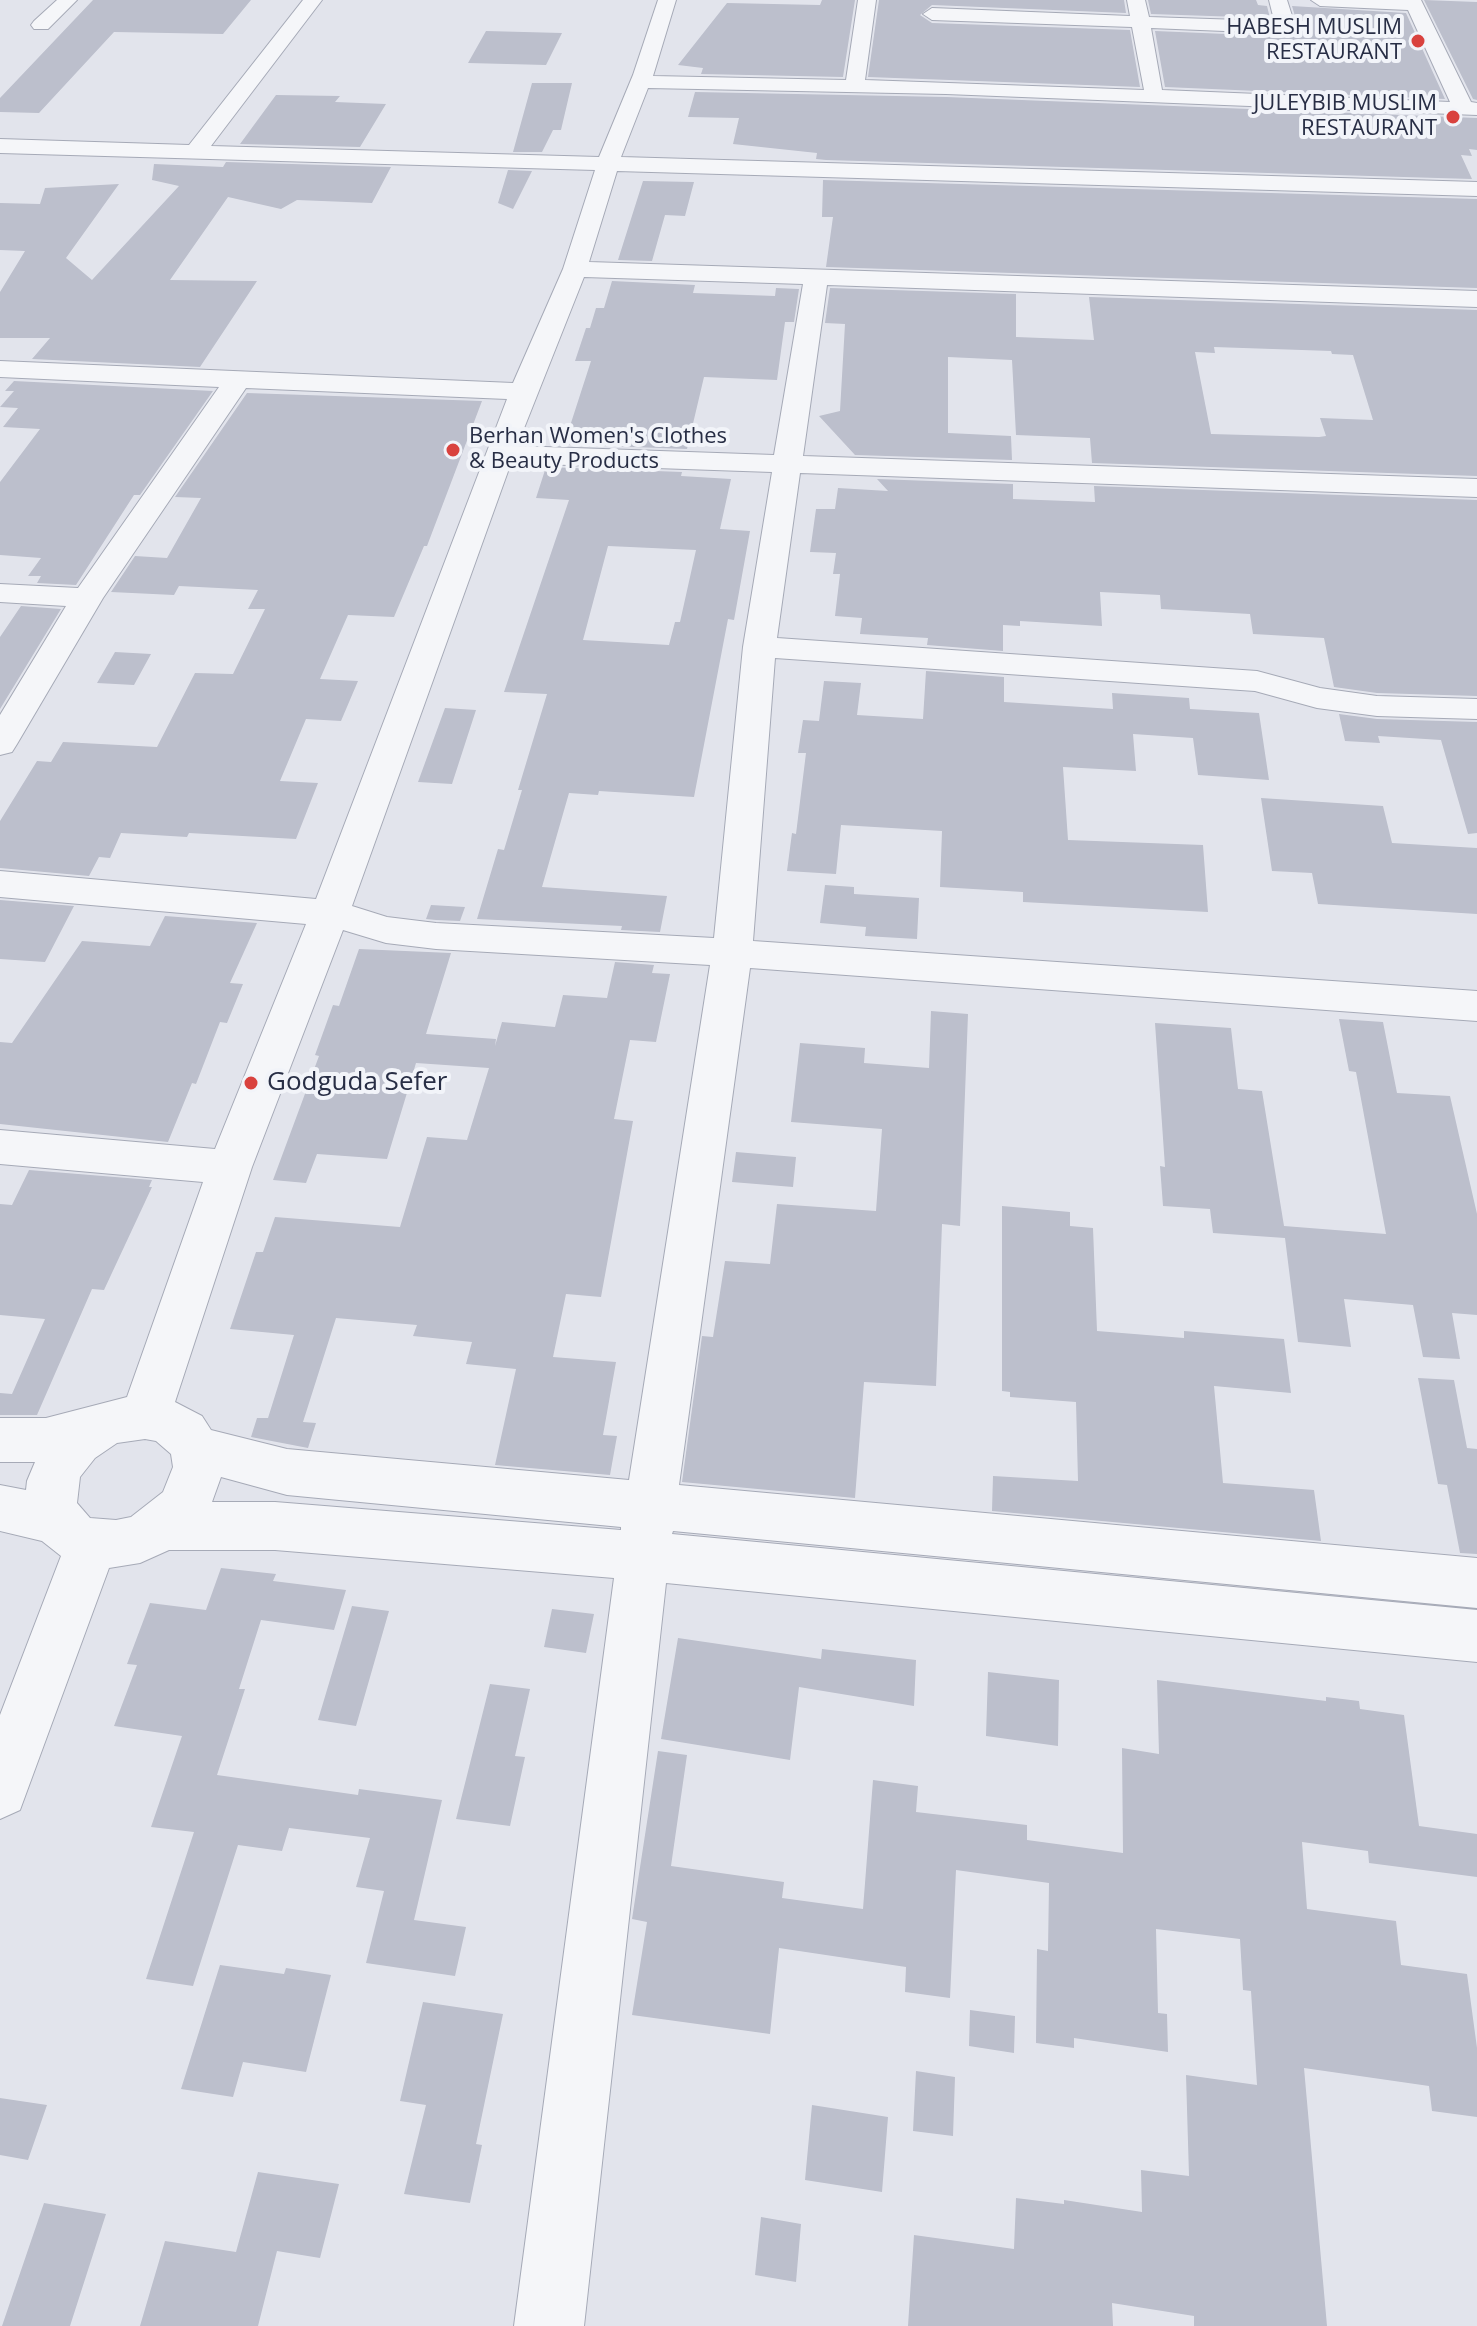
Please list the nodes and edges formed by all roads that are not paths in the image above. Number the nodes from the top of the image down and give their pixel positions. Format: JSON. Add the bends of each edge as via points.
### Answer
{"nodes":[{"id":1,"x":68,"y":0,"type":"edge"},
{"id":2,"x":313,"y":0,"type":"edge"},
{"id":3,"x":667,"y":0,"type":"edge"},
{"id":4,"x":867,"y":0,"type":"edge"},
{"id":5,"x":1136,"y":0,"type":"edge"},
{"id":6,"x":1278,"y":0,"type":"edge"},
{"id":7,"x":1320,"y":0,"type":"edge"},
{"id":8,"x":1414,"y":3,"type":"edge"},
{"id":9,"x":932,"y":14,"type":"dead end"},
{"id":10,"x":1140,"y":24,"type":"junction"},
{"id":11,"x":41,"y":25,"type":"dead end"},
{"id":12,"x":641,"y":78,"type":"junction"},
{"id":13,"x":856,"y":79,"type":"junction"},
{"id":14,"x":1153,"y":88,"type":"junction"},
{"id":15,"x":1470,"y":105,"type":"edge"},
{"id":16,"x":0,"y":146,"type":"edge"},
{"id":17,"x":196,"y":151,"type":"junction"},
{"id":18,"x":608,"y":163,"type":"junction"},
{"id":19,"x":1477,"y":189,"type":"edge"},
{"id":20,"x":575,"y":269,"type":"junction"},
{"id":21,"x":816,"y":278,"type":"junction"},
{"id":22,"x":1477,"y":299,"type":"edge"},
{"id":23,"x":0,"y":369,"type":"edge"},
{"id":24,"x":239,"y":378,"type":"junction"},
{"id":25,"x":523,"y":392,"type":"junction"},
{"id":26,"x":503,"y":454,"type":"junction"},
{"id":27,"x":788,"y":466,"type":"junction"},
{"id":28,"x":1477,"y":488,"type":"edge"},
{"id":29,"x":0,"y":593,"type":"edge"},
{"id":30,"x":87,"y":598,"type":"junction"},
{"id":31,"x":759,"y":647,"type":"junction"},
{"id":32,"x":1477,"y":709,"type":"edge"},
{"id":33,"x":0,"y":744,"type":"edge"},
{"id":34,"x":0,"y":884,"type":"edge"},
{"id":35,"x":330,"y":913,"type":"junction"},
{"id":36,"x":732,"y":953,"type":"junction"},
{"id":37,"x":1477,"y":1006,"type":"edge"},
{"id":38,"x":0,"y":1147,"type":"edge"},
{"id":39,"x":230,"y":1167,"type":"junction"},
{"id":40,"x":122,"y":1422,"type":"junction"},
{"id":41,"x":0,"y":1440,"type":"edge"},
{"id":42,"x":195,"y":1448,"type":"junction"},
{"id":43,"x":650,"y":1505,"type":"junction"},
{"id":44,"x":0,"y":1508,"type":"edge"},
{"id":45,"x":163,"y":1526,"type":"junction"},
{"id":46,"x":74,"y":1533,"type":"junction"},
{"id":47,"x":643,"y":1556,"type":"junction"},
{"id":48,"x":1477,"y":1583,"type":"edge"},
{"id":49,"x":1477,"y":1636,"type":"edge"},
{"id":50,"x":0,"y":1790,"type":"edge"},
{"id":51,"x":549,"y":2326,"type":"edge"}],
"edges":[{"from":1,"to":11,"type":"street"},
{"from":2,"to":17,"type":"street"},
{"from":3,"to":12,"type":"street"},
{"from":4,"to":13,"type":"street"},
{"from":5,"to":10,"type":"street"},
{"from":6,"to":10,"type":"street","via":[[1284,22],[1274,27]]},
{"from":7,"to":8,"type":"street"},
{"from":8,"to":15,"type":"street"},
{"from":9,"to":10,"type":"street"},
{"from":10,"to":14,"type":"street"},
{"from":12,"to":13,"type":"street"},
{"from":12,"to":15,"type":"street"},
{"from":12,"to":18,"type":"street"},
{"from":13,"to":14,"type":"street"},
{"from":14,"to":15,"type":"street"},
{"from":16,"to":17,"type":"street"},
{"from":17,"to":18,"type":"street"},
{"from":18,"to":19,"type":"street"},
{"from":18,"to":20,"type":"street"},
{"from":20,"to":21,"type":"street"},
{"from":20,"to":25,"type":"street"},
{"from":21,"to":22,"type":"street"},
{"from":21,"to":27,"type":"street"},
{"from":23,"to":24,"type":"street"},
{"from":24,"to":25,"type":"street"},
{"from":24,"to":30,"type":"street"},
{"from":25,"to":26,"type":"street"},
{"from":26,"to":27,"type":"street"},
{"from":26,"to":35,"type":"street"},
{"from":27,"to":28,"type":"street"},
{"from":27,"to":31,"type":"street"},
{"from":29,"to":30,"type":"street"},
{"from":30,"to":33,"type":"street"},
{"from":31,"to":32,"type":"street","via":[[1257,681],[1317,698],[1377,706]]},
{"from":31,"to":36,"type":"street"},
{"from":34,"to":35,"type":"street"},
{"from":35,"to":36,"type":"street","via":[[386,930],[436,936]]},
{"from":35,"to":39,"type":"street"},
{"from":36,"to":37,"type":"street"},
{"from":36,"to":43,"type":"street"},
{"from":38,"to":39,"type":"street"},
{"from":39,"to":40,"type":"street"},
{"from":40,"to":41,"type":"street","via":[[46,1440]]},
{"from":40,"to":42,"type":"street","via":[[167,1421]]},
{"from":40,"to":46,"type":"street","via":[[77,1442],[52,1481],[51,1503]]},
{"from":42,"to":43,"type":"street","via":[[287,1472]]},
{"from":42,"to":45,"type":"street","via":[[193,1488]]},
{"from":43,"to":47,"type":"street"},
{"from":43,"to":48,"type":"street"},
{"from":44,"to":46,"type":"street"},
{"from":45,"to":46,"type":"street","via":[[116,1544]]},
{"from":45,"to":47,"type":"street","via":[[275,1526]]},
{"from":46,"to":50,"type":"street"},
{"from":47,"to":49,"type":"street"},
{"from":47,"to":51,"type":"street"}]}
